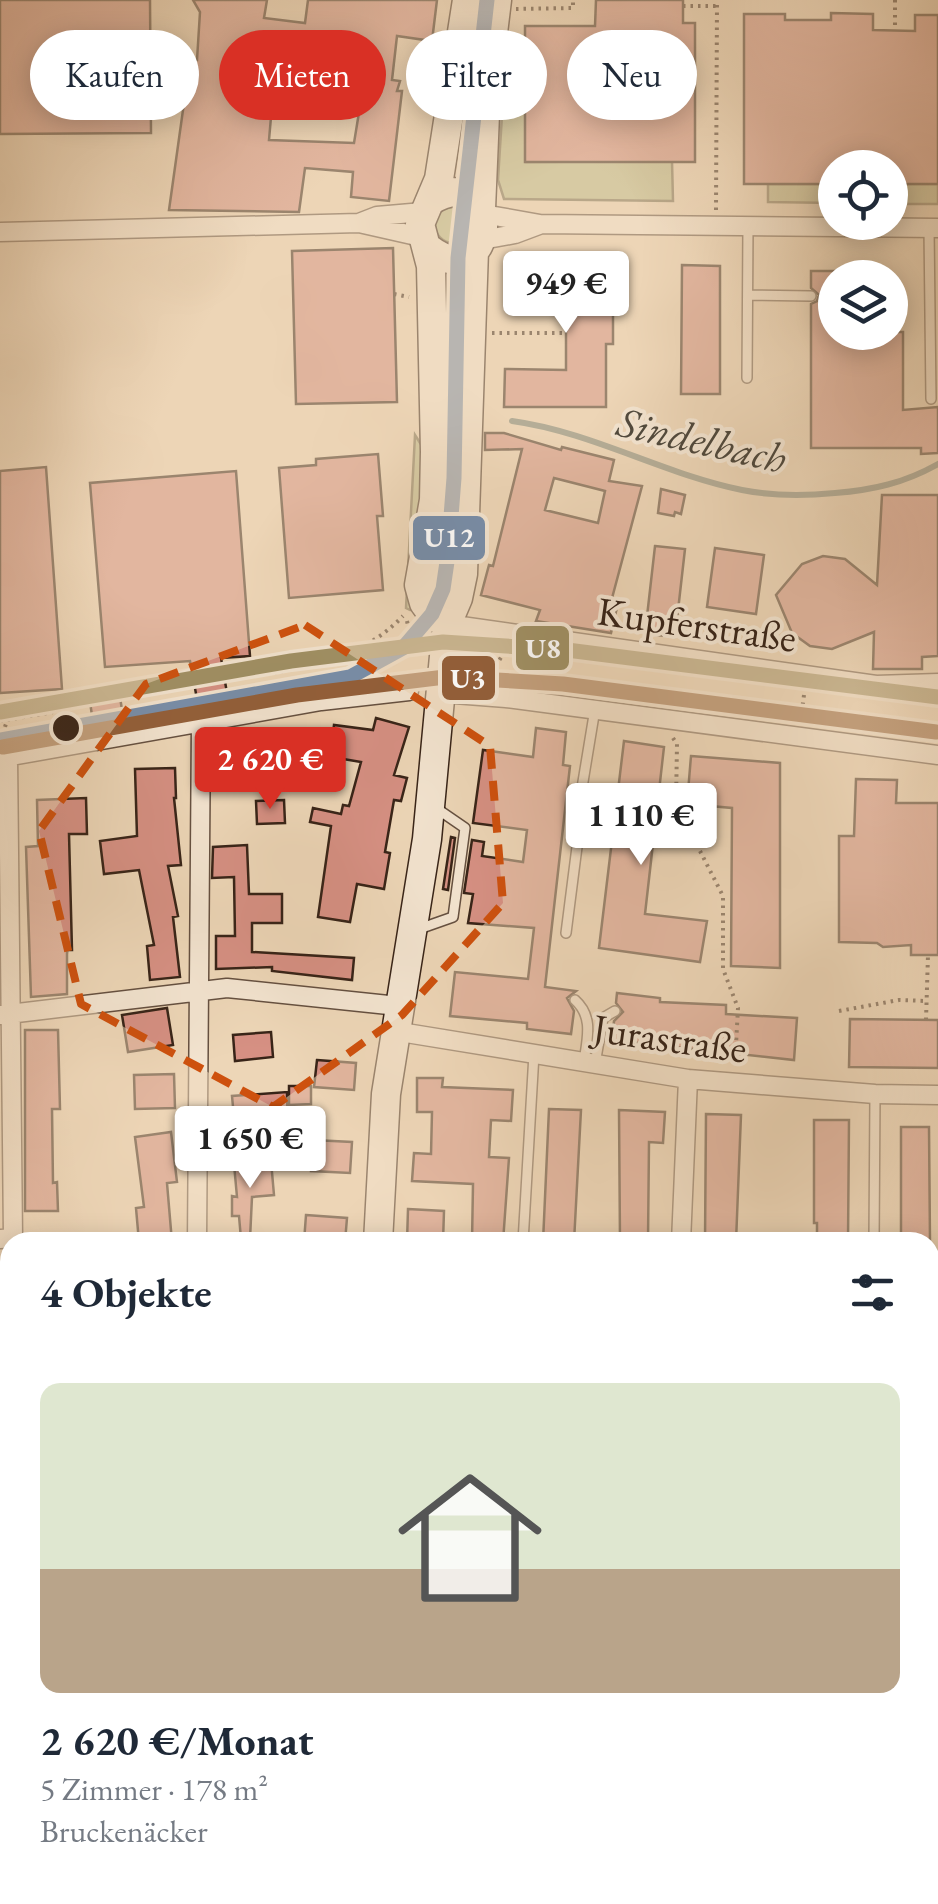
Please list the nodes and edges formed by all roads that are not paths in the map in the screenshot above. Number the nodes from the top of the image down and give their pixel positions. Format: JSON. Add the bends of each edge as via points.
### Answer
{"nodes":[{"id":1,"x":467,"y":0,"type":"edge"},
{"id":2,"x":497,"y":0,"type":"edge"},
{"id":3,"x":426,"y":224,"type":"junction"},
{"id":4,"x":748,"y":226,"type":"junction"},
{"id":5,"x":480,"y":228,"type":"junction"},
{"id":6,"x":934,"y":228,"type":"edge"},
{"id":7,"x":0,"y":232,"type":"edge"},
{"id":8,"x":748,"y":295,"type":"junction"},
{"id":9,"x":811,"y":296,"type":"dead end"},
{"id":10,"x":748,"y":378,"type":"dead end"},
{"id":11,"x":931,"y":399,"type":"dead end"},
{"id":12,"x":446,"y":624,"type":"junction"},
{"id":13,"x":938,"y":683,"type":"edge"},
{"id":14,"x":408,"y":692,"type":"dead end"},
{"id":15,"x":442,"y":692,"type":"junction"},
{"id":16,"x":595,"y":710,"type":"junction"},
{"id":17,"x":201,"y":722,"type":"junction"},
{"id":18,"x":3,"y":752,"type":"edge"},
{"id":19,"x":938,"y":755,"type":"edge"},
{"id":20,"x":432,"y":805,"type":"junction"},
{"id":21,"x":412,"y":932,"type":"junction"},
{"id":22,"x":566,"y":933,"type":"dead end"},
{"id":23,"x":201,"y":989,"type":"junction"},
{"id":24,"x":576,"y":1000,"type":"dead end"},
{"id":25,"x":615,"y":1011,"type":"dead end"},
{"id":26,"x":6,"y":1014,"type":"edge"},
{"id":27,"x":396,"y":1018,"type":"junction"},
{"id":28,"x":534,"y":1054,"type":"junction"},
{"id":29,"x":590,"y":1064,"type":"junction"},
{"id":30,"x":688,"y":1079,"type":"junction"},
{"id":31,"x":875,"y":1094,"type":"junction"},
{"id":32,"x":938,"y":1095,"type":"edge"},
{"id":33,"x":12,"y":1232,"type":"edge"},
{"id":34,"x":197,"y":1232,"type":"edge"},
{"id":35,"x":379,"y":1232,"type":"edge"},
{"id":36,"x":523,"y":1232,"type":"edge"},
{"id":37,"x":681,"y":1232,"type":"edge"},
{"id":38,"x":874,"y":1232,"type":"edge"}],
"edges":[{"from":1,"to":3,"type":"street","via":[[440,179]]},
{"from":2,"to":5,"type":"street"},
{"from":3,"to":5,"type":"street","via":[[448,258],[458,258]]},
{"from":3,"to":5,"type":"street","via":[[454,193],[471,199]]},
{"from":3,"to":7,"type":"street","via":[[377,216],[359,223]]},
{"from":3,"to":12,"type":"street","via":[[434,500],[419,585],[424,603]]},
{"from":4,"to":5,"type":"street"},
{"from":4,"to":6,"type":"street"},
{"from":4,"to":8,"type":"lane"},
{"from":5,"to":12,"type":"street","via":[[463,574]]},
{"from":6,"to":11,"type":"lane"},
{"from":8,"to":9,"type":"lane"},
{"from":8,"to":10,"type":"lane"},
{"from":12,"to":13,"type":"street","name":"Kupferstraße","via":[[876,686]]},
{"from":12,"to":15,"type":"street"},
{"from":14,"to":17,"type":"street"},
{"from":15,"to":16,"type":"street"},
{"from":15,"to":20,"type":"street"},
{"from":16,"to":19,"type":"street"},
{"from":16,"to":22,"type":"lane"},
{"from":17,"to":18,"type":"street"},
{"from":17,"to":23,"type":"street"},
{"from":18,"to":26,"type":"street"},
{"from":20,"to":21,"type":"street"},
{"from":20,"to":21,"type":"lane","via":[[465,828],[453,917]]},
{"from":21,"to":27,"type":"street"},
{"from":23,"to":26,"type":"street","name":"Jurastraße"},
{"from":23,"to":27,"type":"street","name":"Jurastraße"},
{"from":23,"to":34,"type":"street"},
{"from":24,"to":29,"type":"lane","via":[[588,1021]]},
{"from":25,"to":29,"type":"lane","via":[[604,1018]]},
{"from":26,"to":33,"type":"street"},
{"from":27,"to":28,"type":"street","name":"Jurastraße"},
{"from":27,"to":35,"type":"street"},
{"from":28,"to":29,"type":"street","name":"Jurastraße"},
{"from":28,"to":36,"type":"lane"},
{"from":29,"to":30,"type":"street","name":"Jurastraße"},
{"from":30,"to":31,"type":"street","name":"Jurastraße"},
{"from":30,"to":37,"type":"street"},
{"from":31,"to":32,"type":"street","name":"Jurastraße"},
{"from":31,"to":38,"type":"lane"}]}
